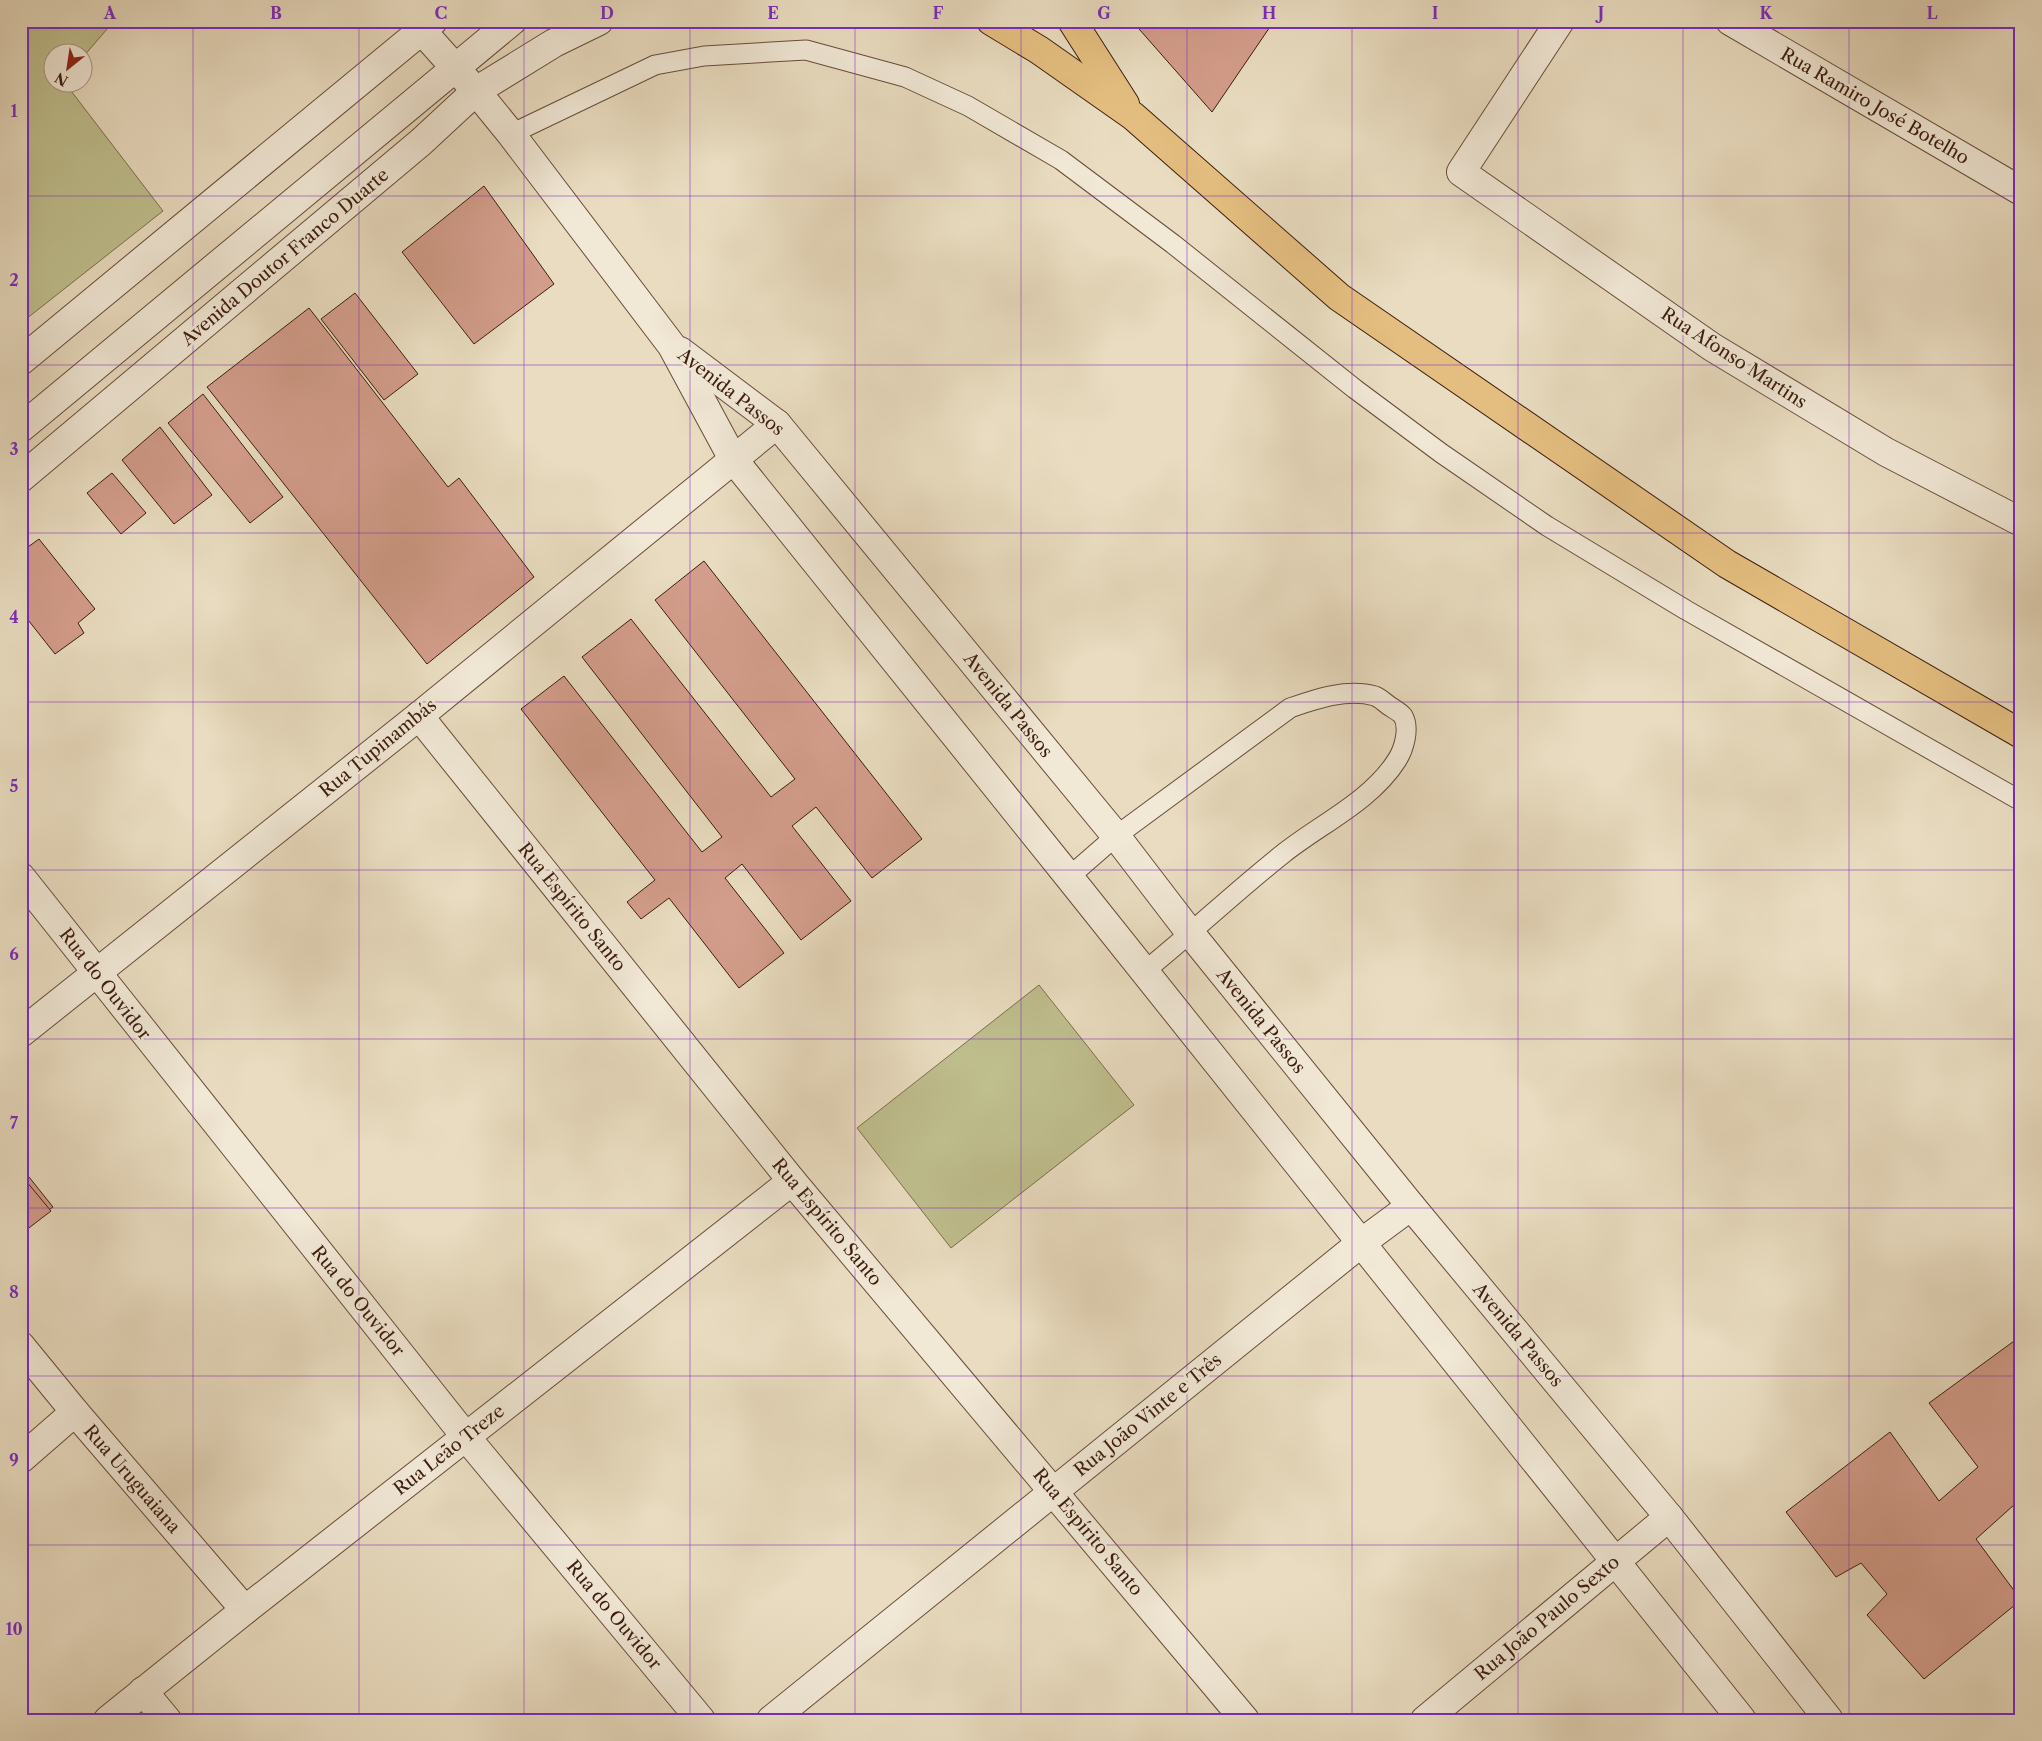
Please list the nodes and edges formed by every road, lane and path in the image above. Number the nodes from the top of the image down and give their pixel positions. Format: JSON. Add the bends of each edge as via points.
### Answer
{"nodes":[{"id":1,"x":489,"y":21,"type":"edge"},
{"id":2,"x":512,"y":21,"type":"edge"},
{"id":3,"x":599,"y":21,"type":"edge"},
{"id":4,"x":991,"y":21,"type":"edge"},
{"id":5,"x":1072,"y":21,"type":"edge"},
{"id":6,"x":1560,"y":21,"type":"edge"},
{"id":7,"x":1730,"y":21,"type":"edge"},
{"id":8,"x":428,"y":26,"type":"edge"},
{"id":9,"x":476,"y":92,"type":"junction"},
{"id":10,"x":1133,"y":116,"type":"junction"},
{"id":11,"x":511,"y":134,"type":"junction"},
{"id":12,"x":2021,"y":192,"type":"edge"},
{"id":13,"x":672,"y":346,"type":"junction"},
{"id":14,"x":21,"y":361,"type":"edge"},
{"id":15,"x":21,"y":408,"type":"edge"},
{"id":16,"x":777,"y":424,"type":"junction"},
{"id":17,"x":21,"y":428,"type":"edge"},
{"id":18,"x":733,"y":459,"type":"junction"},
{"id":19,"x":21,"y":478,"type":"edge"},
{"id":20,"x":2021,"y":522,"type":"edge"},
{"id":21,"x":419,"y":716,"type":"junction"},
{"id":22,"x":2021,"y":734,"type":"edge"},
{"id":23,"x":2021,"y":801,"type":"edge"},
{"id":24,"x":1116,"y":836,"type":"junction"},
{"id":25,"x":21,"y":877,"type":"edge"},
{"id":26,"x":1069,"y":877,"type":"junction"},
{"id":27,"x":1191,"y":934,"type":"junction"},
{"id":28,"x":1145,"y":971,"type":"junction"},
{"id":29,"x":96,"y":973,"type":"junction"},
{"id":30,"x":21,"y":1032,"type":"edge"},
{"id":31,"x":792,"y":1182,"type":"junction"},
{"id":32,"x":1411,"y":1206,"type":"junction"},
{"id":33,"x":1361,"y":1243,"type":"junction"},
{"id":34,"x":21,"y":1346,"type":"edge"},
{"id":35,"x":75,"y":1412,"type":"junction"},
{"id":36,"x":466,"y":1437,"type":"junction"},
{"id":37,"x":21,"y":1458,"type":"edge"},
{"id":38,"x":1054,"y":1491,"type":"junction"},
{"id":39,"x":1669,"y":1517,"type":"junction"},
{"id":40,"x":1616,"y":1560,"type":"junction"},
{"id":41,"x":245,"y":1610,"type":"junction"},
{"id":42,"x":143,"y":1691,"type":"junction"},
{"id":43,"x":108,"y":1720,"type":"edge"},
{"id":44,"x":166,"y":1720,"type":"edge"},
{"id":45,"x":701,"y":1720,"type":"edge"},
{"id":46,"x":771,"y":1720,"type":"edge"},
{"id":47,"x":1245,"y":1720,"type":"edge"},
{"id":48,"x":1425,"y":1720,"type":"edge"},
{"id":49,"x":1742,"y":1720,"type":"edge"},
{"id":50,"x":1829,"y":1720,"type":"edge"}],
"edges":[{"from":1,"to":15,"type":"street"},
{"from":2,"to":17,"type":"street"},
{"from":3,"to":9,"type":"street","name":"Avenida Doutor Franco Duarte","via":[[554,43]]},
{"from":4,"to":10,"type":"main road","via":[[1039,50]]},
{"from":5,"to":10,"type":"main road"},
{"from":6,"to":20,"type":"street","name":"Rua Afonso Martins","via":[[1461,172],[1712,348],[1886,452]]},
{"from":7,"to":12,"type":"street","name":"Rua Ramiro José Botelho"},
{"from":8,"to":9,"type":"street","name":"Avenida Passos"},
{"from":8,"to":14,"type":"street"},
{"from":9,"to":11,"type":"street","name":"Avenida Passos"},
{"from":9,"to":19,"type":"street","name":"Avenida Doutor Franco Duarte","via":[[421,142]]},
{"from":10,"to":22,"type":"main road","via":[[1339,297],[1727,564]]},
{"from":11,"to":13,"type":"street","name":"Avenida Passos"},
{"from":11,"to":23,"type":"lane","via":[[655,65],[704,56],[806,50],[905,78],[968,106],[1061,160],[1173,244],[1355,389],[1547,526],[1686,610]]},
{"from":13,"to":16,"type":"street","name":"Avenida Passos"},
{"from":13,"to":18,"type":"street","name":"Avenida Passos"},
{"from":16,"to":18,"type":"street","name":"Rua Tupinambás"},
{"from":16,"to":24,"type":"street","name":"Avenida Passos"},
{"from":18,"to":21,"type":"street","name":"Rua Tupinambás"},
{"from":18,"to":26,"type":"street","name":"Avenida Passos"},
{"from":21,"to":29,"type":"street","name":"Rua Tupinambás"},
{"from":21,"to":31,"type":"street","name":"Rua Espírito Santo"},
{"from":24,"to":26,"type":"lane"},
{"from":24,"to":27,"type":"street","name":"Avenida Passos"},
{"from":24,"to":27,"type":"lane","via":[[1290,708],[1346,694],[1376,697],[1402,715],[1406,726],[1405,740],[1386,775],[1360,800],[1267,866]]},
{"from":25,"to":29,"type":"street","name":"Rua do Ouvidor"},
{"from":26,"to":28,"type":"street","name":"Avenida Passos"},
{"from":27,"to":28,"type":"lane"},
{"from":27,"to":32,"type":"street","name":"Avenida Passos"},
{"from":28,"to":33,"type":"street","name":"Avenida Passos"},
{"from":29,"to":30,"type":"street","name":"Rua Tupinambás"},
{"from":29,"to":36,"type":"street","name":"Rua do Ouvidor"},
{"from":31,"to":36,"type":"street","name":"Rua Leão Treze"},
{"from":31,"to":38,"type":"street","name":"Rua Espírito Santo"},
{"from":32,"to":33,"type":"street","name":"Rua João Vinte e Três"},
{"from":32,"to":39,"type":"street","name":"Avenida Passos"},
{"from":33,"to":38,"type":"street","name":"Rua João Vinte e Três"},
{"from":33,"to":40,"type":"street","name":"Avenida Passos"},
{"from":34,"to":35,"type":"street","name":"Rua Uruguaiana"},
{"from":35,"to":37,"type":"street"},
{"from":35,"to":41,"type":"street","name":"Rua Uruguaiana"},
{"from":36,"to":41,"type":"street","name":"Rua Leão Treze"},
{"from":36,"to":45,"type":"street","name":"Rua do Ouvidor"},
{"from":38,"to":46,"type":"street","name":"Rua João Vinte e Três"},
{"from":38,"to":47,"type":"street","name":"Rua Espírito Santo"},
{"from":39,"to":40,"type":"street","name":"Rua João Paulo Sexto"},
{"from":39,"to":50,"type":"street","name":"Avenida Passos"},
{"from":40,"to":48,"type":"street","name":"Rua João Paulo Sexto"},
{"from":40,"to":49,"type":"street","name":"Avenida Passos"},
{"from":41,"to":42,"type":"street","name":"Rua Leão Treze"},
{"from":42,"to":43,"type":"street","name":"Rua Leão Treze"},
{"from":42,"to":44,"type":"street"}]}
